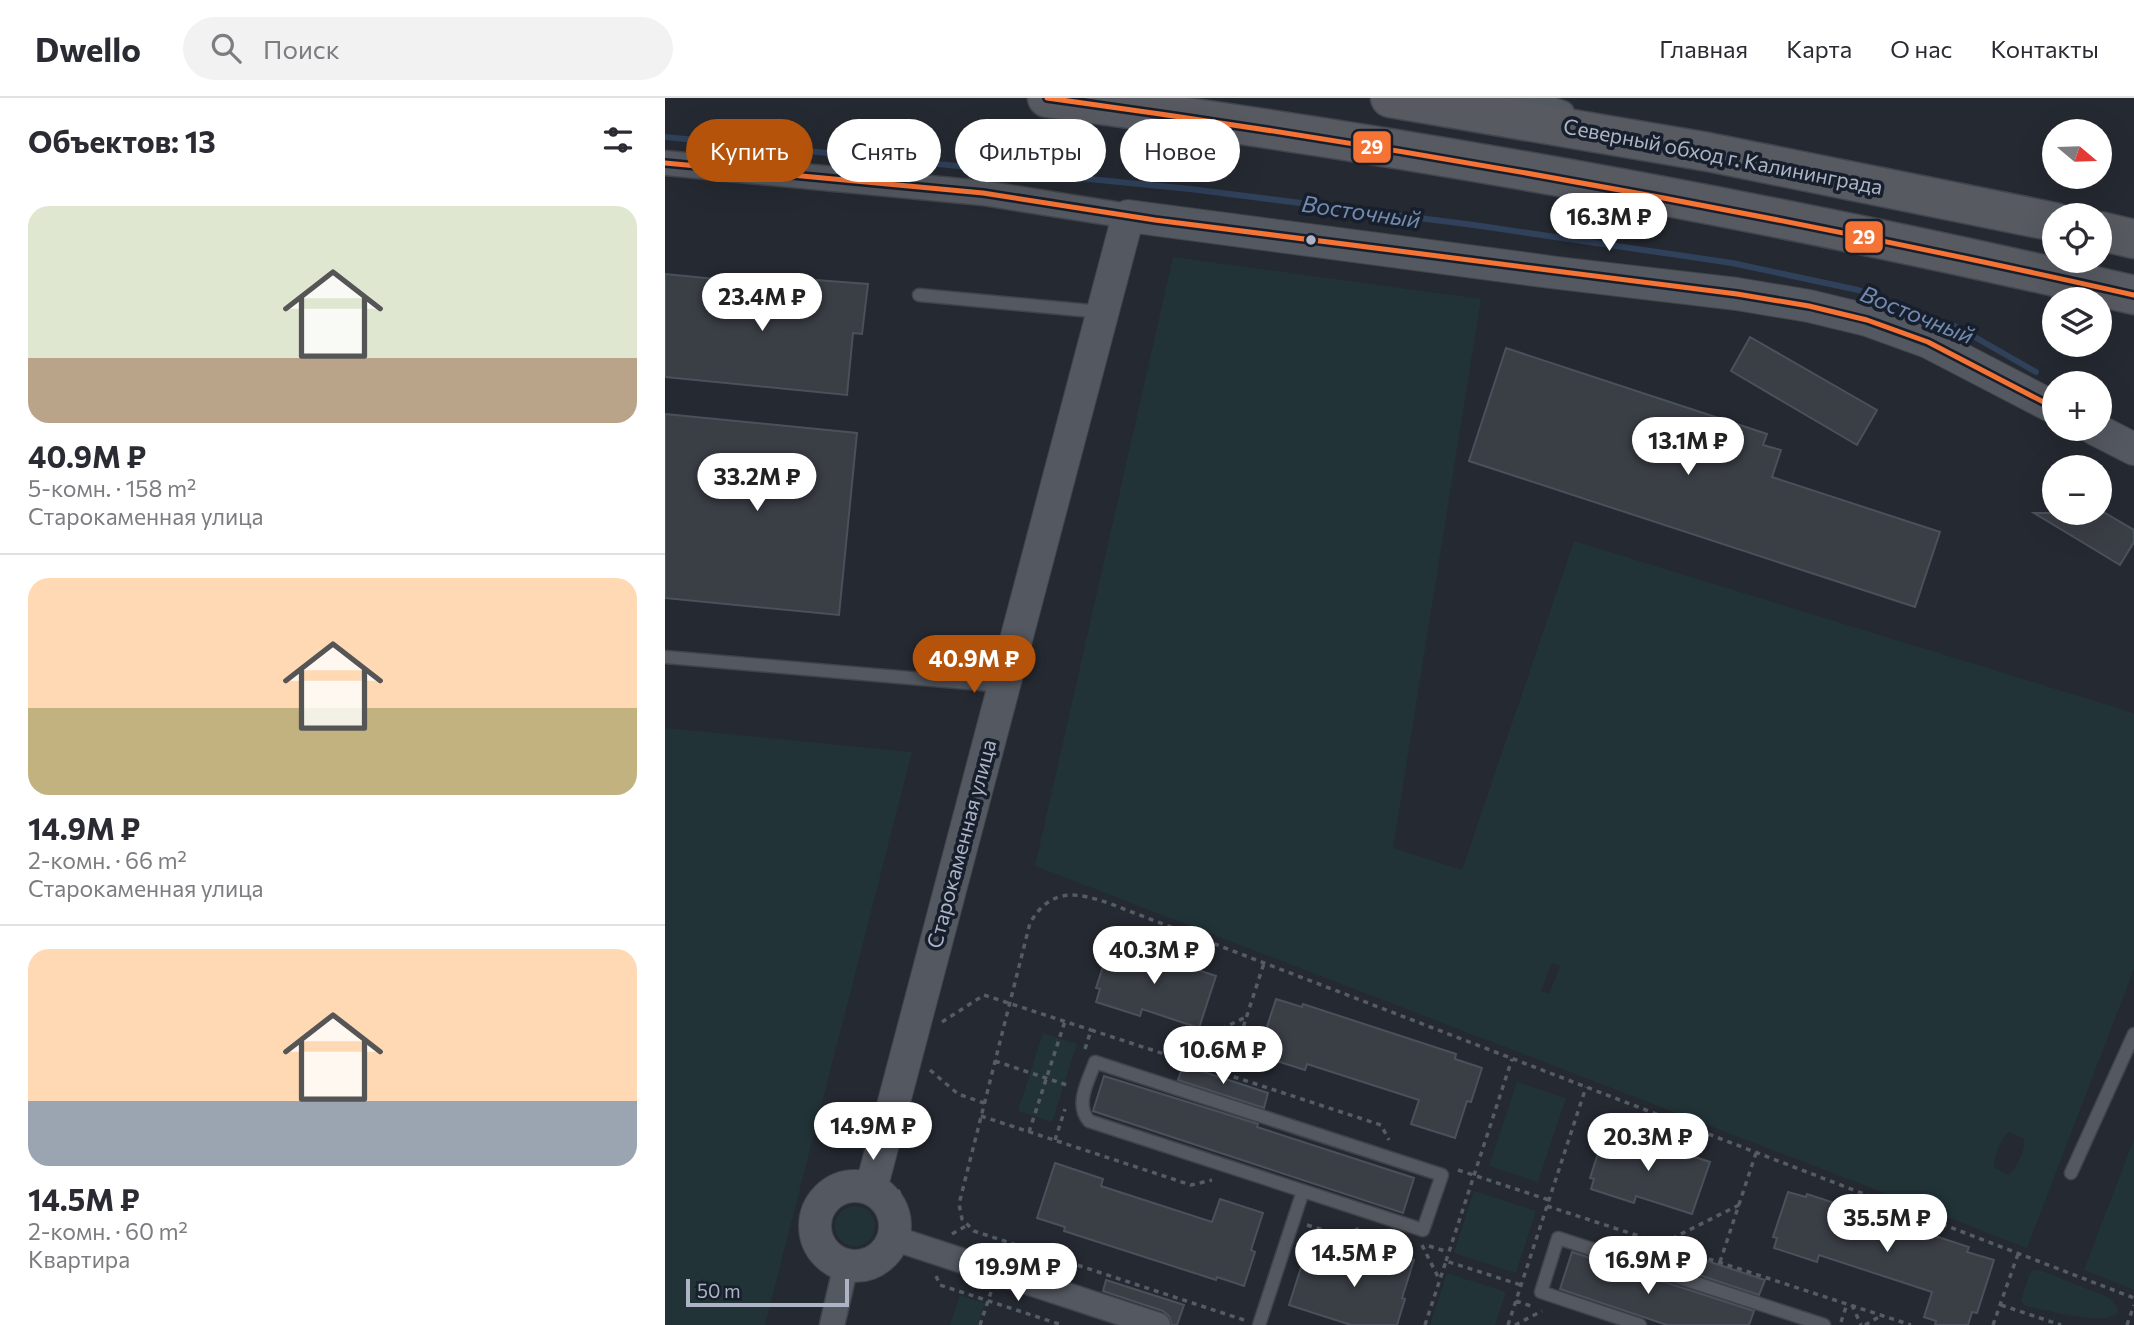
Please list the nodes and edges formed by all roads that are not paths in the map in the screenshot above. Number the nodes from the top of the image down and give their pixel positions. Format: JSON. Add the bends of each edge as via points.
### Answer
{"nodes":[{"id":1,"x":1047,"y":98,"type":"edge"},
{"id":2,"x":1390,"y":98,"type":"edge"},
{"id":3,"x":1519,"y":98,"type":"edge"},
{"id":4,"x":1607,"y":135,"type":"junction"},
{"id":5,"x":665,"y":163,"type":"edge"},
{"id":6,"x":1128,"y":216,"type":"junction"},
{"id":7,"x":2042,"y":219,"type":"edge"},
{"id":8,"x":2112,"y":234,"type":"edge"},
{"id":9,"x":2134,"y":239,"type":"edge"},
{"id":10,"x":919,"y":295,"type":"dead end"},
{"id":11,"x":2134,"y":295,"type":"edge"},
{"id":12,"x":1103,"y":312,"type":"junction"},
{"id":13,"x":2042,"y":401,"type":"edge"},
{"id":14,"x":2112,"y":438,"type":"edge"},
{"id":15,"x":2134,"y":449,"type":"edge"},
{"id":16,"x":665,"y":657,"type":"edge"},
{"id":17,"x":1004,"y":685,"type":"junction"},
{"id":18,"x":2134,"y":1034,"type":"edge"},
{"id":19,"x":2071,"y":1173,"type":"dead end"},
{"id":20,"x":871,"y":1188,"type":"junction"},
{"id":21,"x":1303,"y":1191,"type":"junction"},
{"id":22,"x":897,"y":1249,"type":"junction"},
{"id":23,"x":854,"y":1273,"type":"junction"},
{"id":24,"x":832,"y":1325,"type":"edge"},
{"id":25,"x":1158,"y":1325,"type":"edge"},
{"id":26,"x":1259,"y":1325,"type":"edge"},
{"id":27,"x":1640,"y":1325,"type":"edge"},
{"id":28,"x":1824,"y":1325,"type":"edge"}],
"edges":[{"from":1,"to":11,"type":"highway","via":[[1364,144],[1597,184]]},
{"from":2,"to":4,"type":"highway","name":"Северный обход г. Калининграда"},
{"from":3,"to":4,"type":"street"},
{"from":4,"to":7,"type":"highway","name":"Северный обход г. Калининграда"},
{"from":5,"to":6,"type":"street","via":[[982,193]]},
{"from":6,"to":12,"type":"street","name":"Старокаменная улица"},
{"from":6,"to":13,"type":"street","via":[[1809,306],[1928,342]]},
{"from":8,"to":9,"type":"highway"},
{"from":10,"to":12,"type":"lane"},
{"from":12,"to":17,"type":"street","name":"Старокаменная улица"},
{"from":14,"to":15,"type":"street"},
{"from":16,"to":17,"type":"lane"},
{"from":17,"to":20,"type":"street","name":"Старокаменная улица"},
{"from":18,"to":19,"type":"lane"},
{"from":20,"to":22,"type":"street","via":[[885,1198],[893,1212]]},
{"from":20,"to":23,"type":"street","via":[[849,1186],[835,1192],[816,1216],[821,1247]]},
{"from":21,"to":21,"type":"lane","via":[[1423,1230],[1441,1175],[1095,1062],[1081,1103],[1089,1121]]},
{"from":21,"to":26,"type":"lane"},
{"from":22,"to":23,"type":"street","via":[[888,1249]]},
{"from":22,"to":25,"type":"street"},
{"from":23,"to":24,"type":"street"},
{"from":27,"to":28,"type":"lane","via":[[1541,1292],[1558,1238]]}]}
